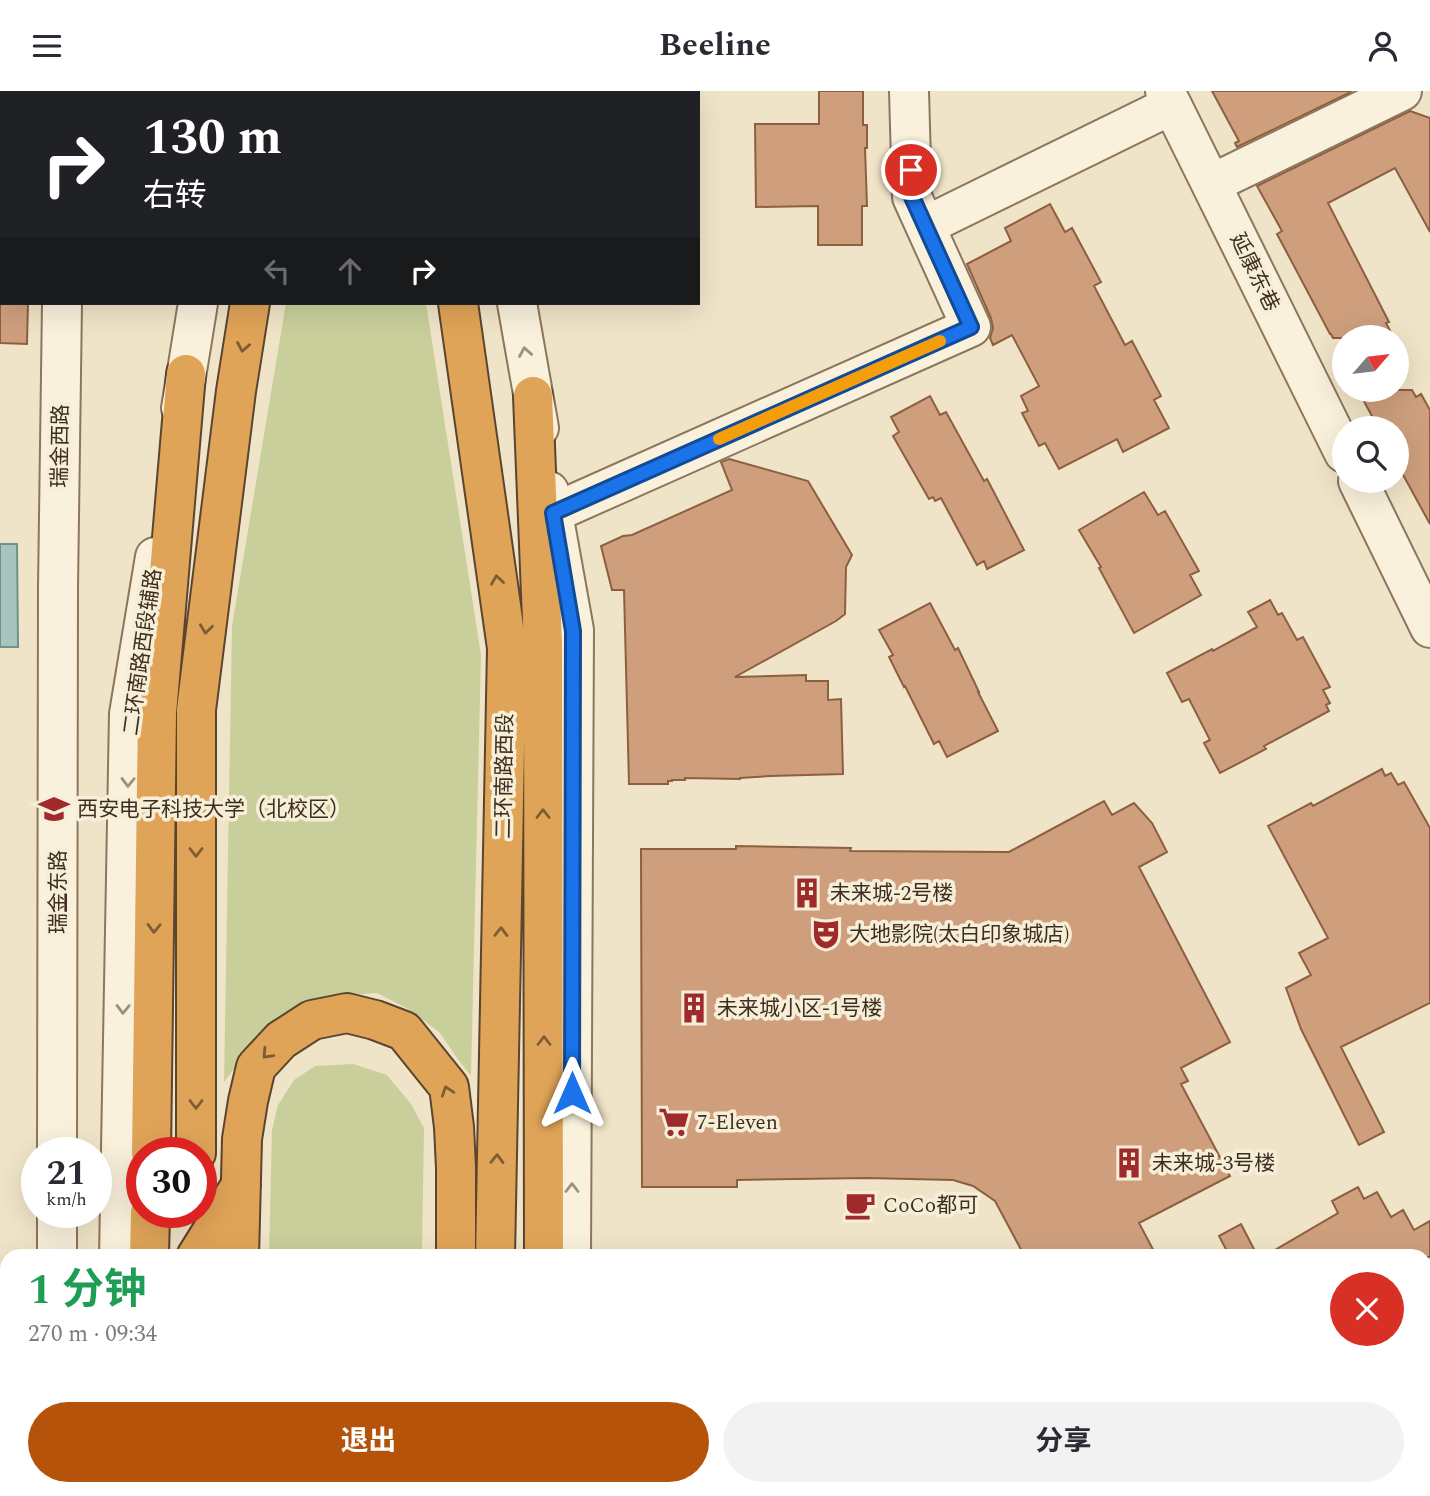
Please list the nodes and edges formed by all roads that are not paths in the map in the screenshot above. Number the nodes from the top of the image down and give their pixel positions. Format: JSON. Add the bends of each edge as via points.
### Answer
{"nodes":[{"id":1,"x":909,"y":91,"type":"edge"},
{"id":2,"x":1402,"y":91,"type":"edge"},
{"id":3,"x":1169,"y":98,"type":"edge"},
{"id":4,"x":1211,"y":184,"type":"junction"},
{"id":5,"x":925,"y":226,"type":"junction"},
{"id":6,"x":62,"y":305,"type":"edge"},
{"id":7,"x":198,"y":305,"type":"edge"},
{"id":8,"x":250,"y":305,"type":"edge"},
{"id":9,"x":458,"y":305,"type":"edge"},
{"id":10,"x":517,"y":305,"type":"edge"},
{"id":11,"x":186,"y":374,"type":"junction"},
{"id":12,"x":236,"y":391,"type":"junction"},
{"id":13,"x":533,"y":395,"type":"junction"},
{"id":14,"x":1332,"y":429,"type":"edge"},
{"id":15,"x":1364,"y":493,"type":"edge"},
{"id":16,"x":553,"y":513,"type":"junction"},
{"id":17,"x":58,"y":589,"type":"joint"},
{"id":18,"x":1430,"y":628,"type":"edge"},
{"id":19,"x":525,"y":646,"type":"junction"},
{"id":20,"x":157,"y":713,"type":"junction"},
{"id":21,"x":57,"y":1137,"type":"edge"},
{"id":22,"x":151,"y":1137,"type":"edge"},
{"id":23,"x":196,"y":1137,"type":"edge"},
{"id":24,"x":456,"y":1168,"type":"junction"},
{"id":25,"x":241,"y":1185,"type":"junction"},
{"id":26,"x":57,"y":1228,"type":"edge"},
{"id":27,"x":150,"y":1228,"type":"edge"},
{"id":28,"x":196,"y":1228,"type":"edge"},
{"id":29,"x":57,"y":1249,"type":"edge"},
{"id":30,"x":119,"y":1249,"type":"edge"},
{"id":31,"x":149,"y":1249,"type":"edge"},
{"id":32,"x":196,"y":1249,"type":"edge"},
{"id":33,"x":200,"y":1249,"type":"edge"},
{"id":34,"x":239,"y":1249,"type":"edge"},
{"id":35,"x":456,"y":1249,"type":"edge"},
{"id":36,"x":492,"y":1249,"type":"edge"},
{"id":37,"x":495,"y":1249,"type":"edge"},
{"id":38,"x":544,"y":1249,"type":"edge"},
{"id":39,"x":571,"y":1249,"type":"edge"}],
"edges":[{"from":1,"to":5,"type":"street","via":[[912,197]]},
{"from":2,"to":4,"type":"street"},
{"from":3,"to":4,"type":"street","name":"延康东巷"},
{"from":3,"to":5,"type":"street"},
{"from":4,"to":14,"type":"street","name":"延康东巷"},
{"from":5,"to":16,"type":"street","via":[[971,327]]},
{"from":6,"to":17,"type":"street","name":"瑞金西路"},
{"from":7,"to":11,"type":"street","name":"二环南路西段辅路"},
{"from":8,"to":12,"type":"highway","one_way":true},
{"from":19,"to":9,"type":"highway","name":"二环南路西段","one_way":true},
{"from":13,"to":10,"type":"street","one_way":true},
{"from":11,"to":20,"type":"highway"},
{"from":11,"to":30,"type":"street","name":"二环南路西段辅路","one_way":true,"via":[[129,713]]},
{"from":12,"to":20,"type":"highway"},
{"from":12,"to":23,"type":"highway","one_way":true,"via":[[196,711]]},
{"from":13,"to":16,"type":"street"},
{"from":13,"to":19,"type":"highway"},
{"from":15,"to":18,"type":"street"},
{"from":39,"to":16,"type":"street","one_way":true,"via":[[573,631]]},
{"from":17,"to":21,"type":"street","name":"瑞金东路"},
{"from":37,"to":19,"type":"highway","name":"二环南路西段","one_way":true},
{"from":38,"to":19,"type":"highway","one_way":true},
{"from":20,"to":22,"type":"highway","one_way":true},
{"from":24,"to":25,"type":"highway","one_way":true,"via":[[449,1087],[404,1031],[346,1013],[312,1020],[281,1040],[256,1067],[242,1139]]},
{"from":24,"to":35,"type":"highway"},
{"from":24,"to":36,"type":"highway"},
{"from":25,"to":33,"type":"highway"},
{"from":25,"to":34,"type":"highway"},
{"from":26,"to":29,"type":"street"},
{"from":27,"to":31,"type":"highway"},
{"from":28,"to":32,"type":"highway"}]}
